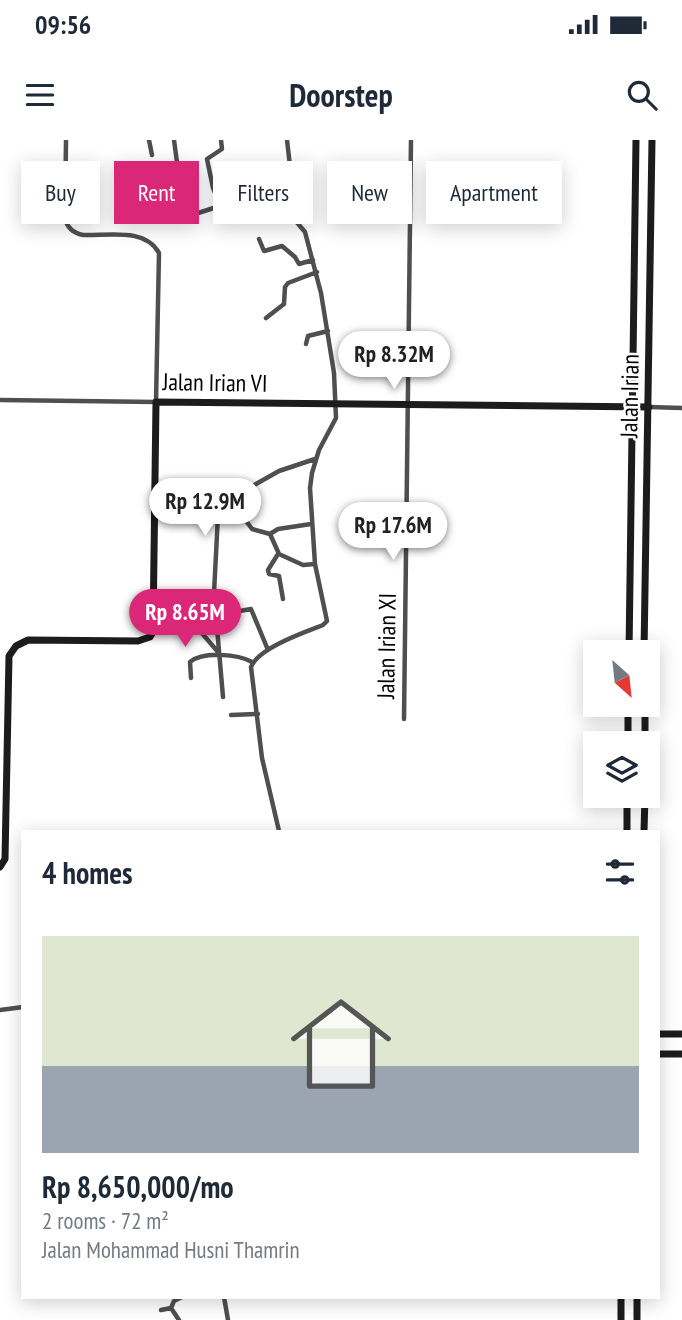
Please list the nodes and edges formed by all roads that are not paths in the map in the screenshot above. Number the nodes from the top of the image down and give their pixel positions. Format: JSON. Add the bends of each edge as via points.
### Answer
{"nodes":[{"id":1,"x":66,"y":140,"type":"edge"},
{"id":2,"x":149,"y":140,"type":"edge"},
{"id":3,"x":174,"y":140,"type":"edge"},
{"id":4,"x":221,"y":140,"type":"edge"},
{"id":5,"x":287,"y":140,"type":"edge"},
{"id":6,"x":411,"y":140,"type":"edge"},
{"id":7,"x":636,"y":140,"type":"edge"},
{"id":8,"x":652,"y":140,"type":"edge"},
{"id":9,"x":152,"y":155,"type":"dead end"},
{"id":10,"x":177,"y":161,"type":"edge"},
{"id":11,"x":289,"y":161,"type":"edge"},
{"id":12,"x":213,"y":184,"type":"edge"},
{"id":13,"x":300,"y":224,"type":"edge"},
{"id":14,"x":259,"y":239,"type":"dead end"},
{"id":15,"x":313,"y":260,"type":"junction"},
{"id":16,"x":317,"y":272,"type":"junction"},
{"id":17,"x":266,"y":318,"type":"dead end"},
{"id":18,"x":328,"y":331,"type":"junction"},
{"id":19,"x":306,"y":344,"type":"dead end"},
{"id":20,"x":0,"y":400,"type":"edge"},
{"id":21,"x":156,"y":402,"type":"junction"},
{"id":22,"x":336,"y":403,"type":"junction"},
{"id":23,"x":407,"y":405,"type":"junction"},
{"id":24,"x":632,"y":407,"type":"junction"},
{"id":25,"x":649,"y":407,"type":"junction"},
{"id":26,"x":682,"y":408,"type":"edge"},
{"id":27,"x":316,"y":459,"type":"junction"},
{"id":28,"x":212,"y":494,"type":"dead end"},
{"id":29,"x":237,"y":510,"type":"junction"},
{"id":30,"x":218,"y":515,"type":"junction"},
{"id":31,"x":311,"y":524,"type":"junction"},
{"id":32,"x":270,"y":534,"type":"junction"},
{"id":33,"x":278,"y":553,"type":"junction"},
{"id":34,"x":315,"y":564,"type":"junction"},
{"id":35,"x":282,"y":599,"type":"dead end"},
{"id":36,"x":189,"y":615,"type":"dead end"},
{"id":37,"x":217,"y":615,"type":"junction"},
{"id":38,"x":629,"y":640,"type":"edge"},
{"id":39,"x":644,"y":640,"type":"edge"},
{"id":40,"x":268,"y":650,"type":"junction"},
{"id":41,"x":218,"y":654,"type":"junction"},
{"id":42,"x":252,"y":662,"type":"junction"},
{"id":43,"x":191,"y":678,"type":"dead end"},
{"id":44,"x":223,"y":697,"type":"dead end"},
{"id":45,"x":258,"y":714,"type":"junction"},
{"id":46,"x":231,"y":715,"type":"dead end"},
{"id":47,"x":404,"y":719,"type":"dead end"},
{"id":48,"x":628,"y":721,"type":"joint"},
{"id":49,"x":645,"y":721,"type":"joint"},
{"id":50,"x":628,"y":731,"type":"edge"},
{"id":51,"x":645,"y":731,"type":"edge"},
{"id":52,"x":627,"y":808,"type":"edge"},
{"id":53,"x":645,"y":808,"type":"edge"},
{"id":54,"x":279,"y":830,"type":"edge"},
{"id":55,"x":627,"y":830,"type":"edge"},
{"id":56,"x":644,"y":830,"type":"edge"},
{"id":57,"x":0,"y":867,"type":"edge"},
{"id":58,"x":21,"y":1007,"type":"edge"},
{"id":59,"x":0,"y":1010,"type":"edge"},
{"id":60,"x":660,"y":1034,"type":"edge"},
{"id":61,"x":682,"y":1034,"type":"edge"},
{"id":62,"x":660,"y":1054,"type":"edge"},
{"id":63,"x":682,"y":1054,"type":"edge"},
{"id":64,"x":178,"y":1299,"type":"edge"},
{"id":65,"x":224,"y":1299,"type":"edge"},
{"id":66,"x":621,"y":1299,"type":"edge"},
{"id":67,"x":637,"y":1299,"type":"edge"},
{"id":68,"x":171,"y":1308,"type":"junction"},
{"id":69,"x":161,"y":1310,"type":"dead end"},
{"id":70,"x":179,"y":1320,"type":"edge"},
{"id":71,"x":228,"y":1320,"type":"edge"},
{"id":72,"x":621,"y":1320,"type":"edge"},
{"id":73,"x":637,"y":1320,"type":"edge"}],
"edges":[{"from":1,"to":21,"type":"street","via":[[67,226],[83,235],[142,237],[159,253]]},
{"from":2,"to":9,"type":"street"},
{"from":3,"to":10,"type":"street"},
{"from":4,"to":12,"type":"street","via":[[222,149],[206,159]]},
{"from":5,"to":11,"type":"street"},
{"from":6,"to":23,"type":"street","name":"Jalan Irian XI"},
{"from":7,"to":24,"type":"street","name":"Jalan Irian"},
{"from":8,"to":25,"type":"street","name":"Jalan Irian"},
{"from":13,"to":15,"type":"street"},
{"from":14,"to":15,"type":"street","via":[[264,251],[282,246],[299,264]]},
{"from":15,"to":16,"type":"street"},
{"from":16,"to":17,"type":"street","via":[[286,284],[283,306]]},
{"from":16,"to":18,"type":"street"},
{"from":18,"to":19,"type":"street","via":[[309,336]]},
{"from":18,"to":22,"type":"street"},
{"from":20,"to":21,"type":"street","name":"Jalan Irian VI"},
{"from":21,"to":22,"type":"street","name":"Jalan Irian VI"},
{"from":21,"to":57,"type":"street","via":[[153,632],[138,641],[28,640],[12,650],[5,859]]},
{"from":22,"to":23,"type":"street","name":"Jalan Irian VI"},
{"from":22,"to":27,"type":"street","via":[[335,421]]},
{"from":23,"to":24,"type":"street","name":"Jalan Irian VI"},
{"from":23,"to":47,"type":"street","name":"Jalan Irian XI"},
{"from":24,"to":25,"type":"street","name":"Jalan Irian VI"},
{"from":24,"to":38,"type":"street","name":"Jalan Irian"},
{"from":25,"to":26,"type":"street","name":"Jalan Irian VI"},
{"from":25,"to":39,"type":"street","name":"Jalan Irian"},
{"from":27,"to":29,"type":"street","via":[[236,493]]},
{"from":27,"to":31,"type":"street","via":[[310,488]]},
{"from":28,"to":30,"type":"street"},
{"from":29,"to":30,"type":"street"},
{"from":29,"to":32,"type":"street","via":[[252,529]]},
{"from":30,"to":37,"type":"street"},
{"from":31,"to":32,"type":"street"},
{"from":31,"to":34,"type":"street"},
{"from":32,"to":33,"type":"street"},
{"from":33,"to":34,"type":"street","via":[[303,565]]},
{"from":33,"to":35,"type":"street","via":[[268,570],[279,576]]},
{"from":34,"to":40,"type":"street","via":[[327,621]]},
{"from":36,"to":41,"type":"street"},
{"from":37,"to":40,"type":"street","via":[[251,609]]},
{"from":37,"to":41,"type":"street"},
{"from":40,"to":42,"type":"street"},
{"from":41,"to":42,"type":"street"},
{"from":41,"to":43,"type":"street","via":[[191,660]]},
{"from":41,"to":44,"type":"street"},
{"from":42,"to":45,"type":"street"},
{"from":45,"to":46,"type":"street"},
{"from":45,"to":54,"type":"street"},
{"from":48,"to":49,"type":"street"},
{"from":48,"to":50,"type":"street"},
{"from":49,"to":51,"type":"street"},
{"from":52,"to":55,"type":"street"},
{"from":53,"to":56,"type":"street"},
{"from":58,"to":59,"type":"street"},
{"from":60,"to":61,"type":"street"},
{"from":62,"to":63,"type":"street"},
{"from":64,"to":68,"type":"street"},
{"from":65,"to":71,"type":"street"},
{"from":66,"to":72,"type":"street"},
{"from":67,"to":73,"type":"street"},
{"from":68,"to":69,"type":"street"},
{"from":68,"to":70,"type":"street"}]}
